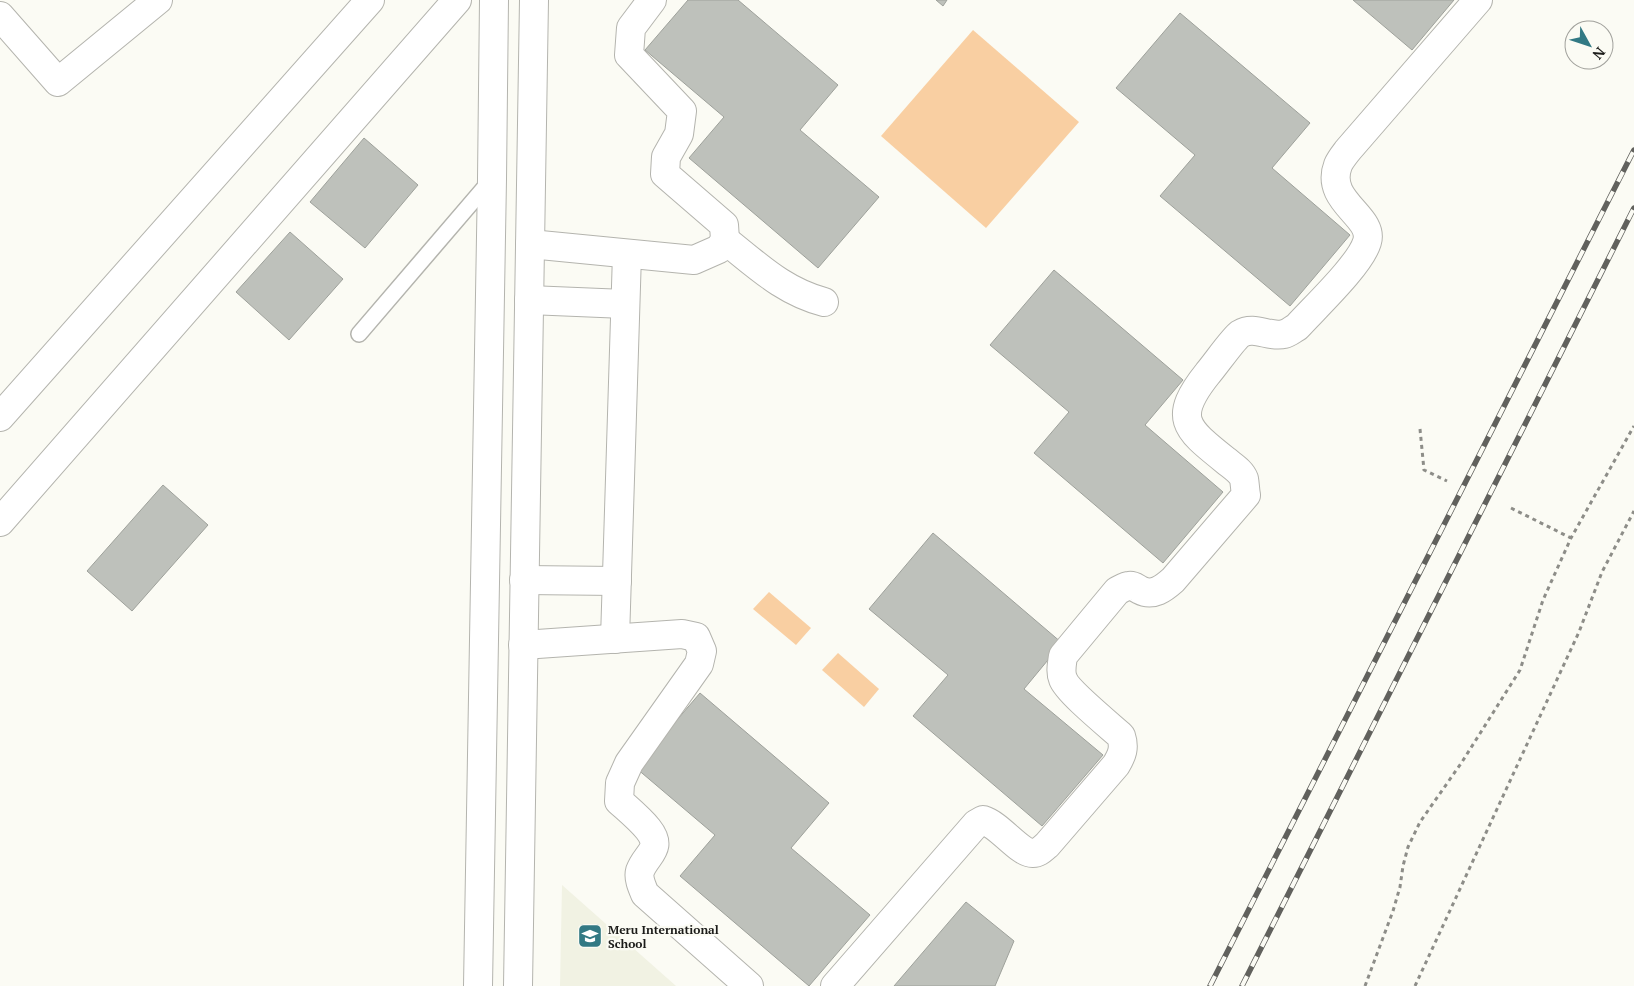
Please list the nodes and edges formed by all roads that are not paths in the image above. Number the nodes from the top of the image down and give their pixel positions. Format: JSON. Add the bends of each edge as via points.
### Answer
{"nodes":[{"id":1,"x":158,"y":0,"type":"edge"},
{"id":2,"x":370,"y":0,"type":"edge"},
{"id":3,"x":457,"y":0,"type":"edge"},
{"id":4,"x":494,"y":0,"type":"edge"},
{"id":5,"x":534,"y":0,"type":"edge"},
{"id":6,"x":652,"y":0,"type":"edge"},
{"id":7,"x":1478,"y":0,"type":"edge"},
{"id":8,"x":0,"y":16,"type":"edge"},
{"id":9,"x":492,"y":179,"type":"junction"},
{"id":10,"x":725,"y":240,"type":"junction"},
{"id":11,"x":530,"y":244,"type":"junction"},
{"id":12,"x":627,"y":254,"type":"junction"},
{"id":13,"x":529,"y":300,"type":"junction"},
{"id":14,"x":824,"y":302,"type":"dead end"},
{"id":15,"x":625,"y":304,"type":"junction"},
{"id":16,"x":359,"y":334,"type":"dead end"},
{"id":17,"x":0,"y":417,"type":"edge"},
{"id":18,"x":0,"y":522,"type":"edge"},
{"id":19,"x":524,"y":580,"type":"junction"},
{"id":20,"x":617,"y":581,"type":"junction"},
{"id":21,"x":615,"y":639,"type":"junction"},
{"id":22,"x":523,"y":645,"type":"junction"},
{"id":23,"x":478,"y":986,"type":"edge"},
{"id":24,"x":518,"y":986,"type":"edge"},
{"id":25,"x":749,"y":986,"type":"edge"},
{"id":26,"x":835,"y":986,"type":"edge"}],
"edges":[{"from":1,"to":8,"type":"street","via":[[58,82]]},
{"from":2,"to":17,"type":"street"},
{"from":3,"to":18,"type":"street"},
{"from":4,"to":9,"type":"street"},
{"from":5,"to":11,"type":"street"},
{"from":6,"to":10,"type":"street","via":[[631,28],[629,55],[682,111],[679,134],[666,157],[664,174],[724,225]]},
{"from":7,"to":26,"type":"street","via":[[1338,164],[1334,181],[1340,196],[1365,226],[1368,240],[1360,258],[1286,334],[1252,330],[1239,335],[1196,389],[1187,407],[1187,422],[1196,437],[1237,470],[1244,479],[1246,494],[1163,589],[1143,591],[1127,585],[1117,591],[1063,656],[1063,680],[1121,736],[1123,754],[1116,765],[1038,852],[1031,854],[1023,850],[991,822],[983,820],[976,824]]},
{"from":9,"to":16,"type":"lane"},
{"from":9,"to":23,"type":"street"},
{"from":10,"to":12,"type":"street","via":[[719,249],[694,260]]},
{"from":10,"to":14,"type":"street","via":[[781,284]]},
{"from":11,"to":12,"type":"street"},
{"from":11,"to":13,"type":"street"},
{"from":12,"to":15,"type":"street"},
{"from":13,"to":15,"type":"street"},
{"from":13,"to":19,"type":"street"},
{"from":15,"to":20,"type":"street"},
{"from":19,"to":20,"type":"street"},
{"from":19,"to":22,"type":"street"},
{"from":20,"to":21,"type":"street"},
{"from":21,"to":22,"type":"street"},
{"from":21,"to":25,"type":"street","via":[[682,634],[696,638],[702,651],[699,664],[629,763],[620,783],[620,801],[653,838],[654,850],[640,871],[645,894]]},
{"from":22,"to":24,"type":"street"}]}
